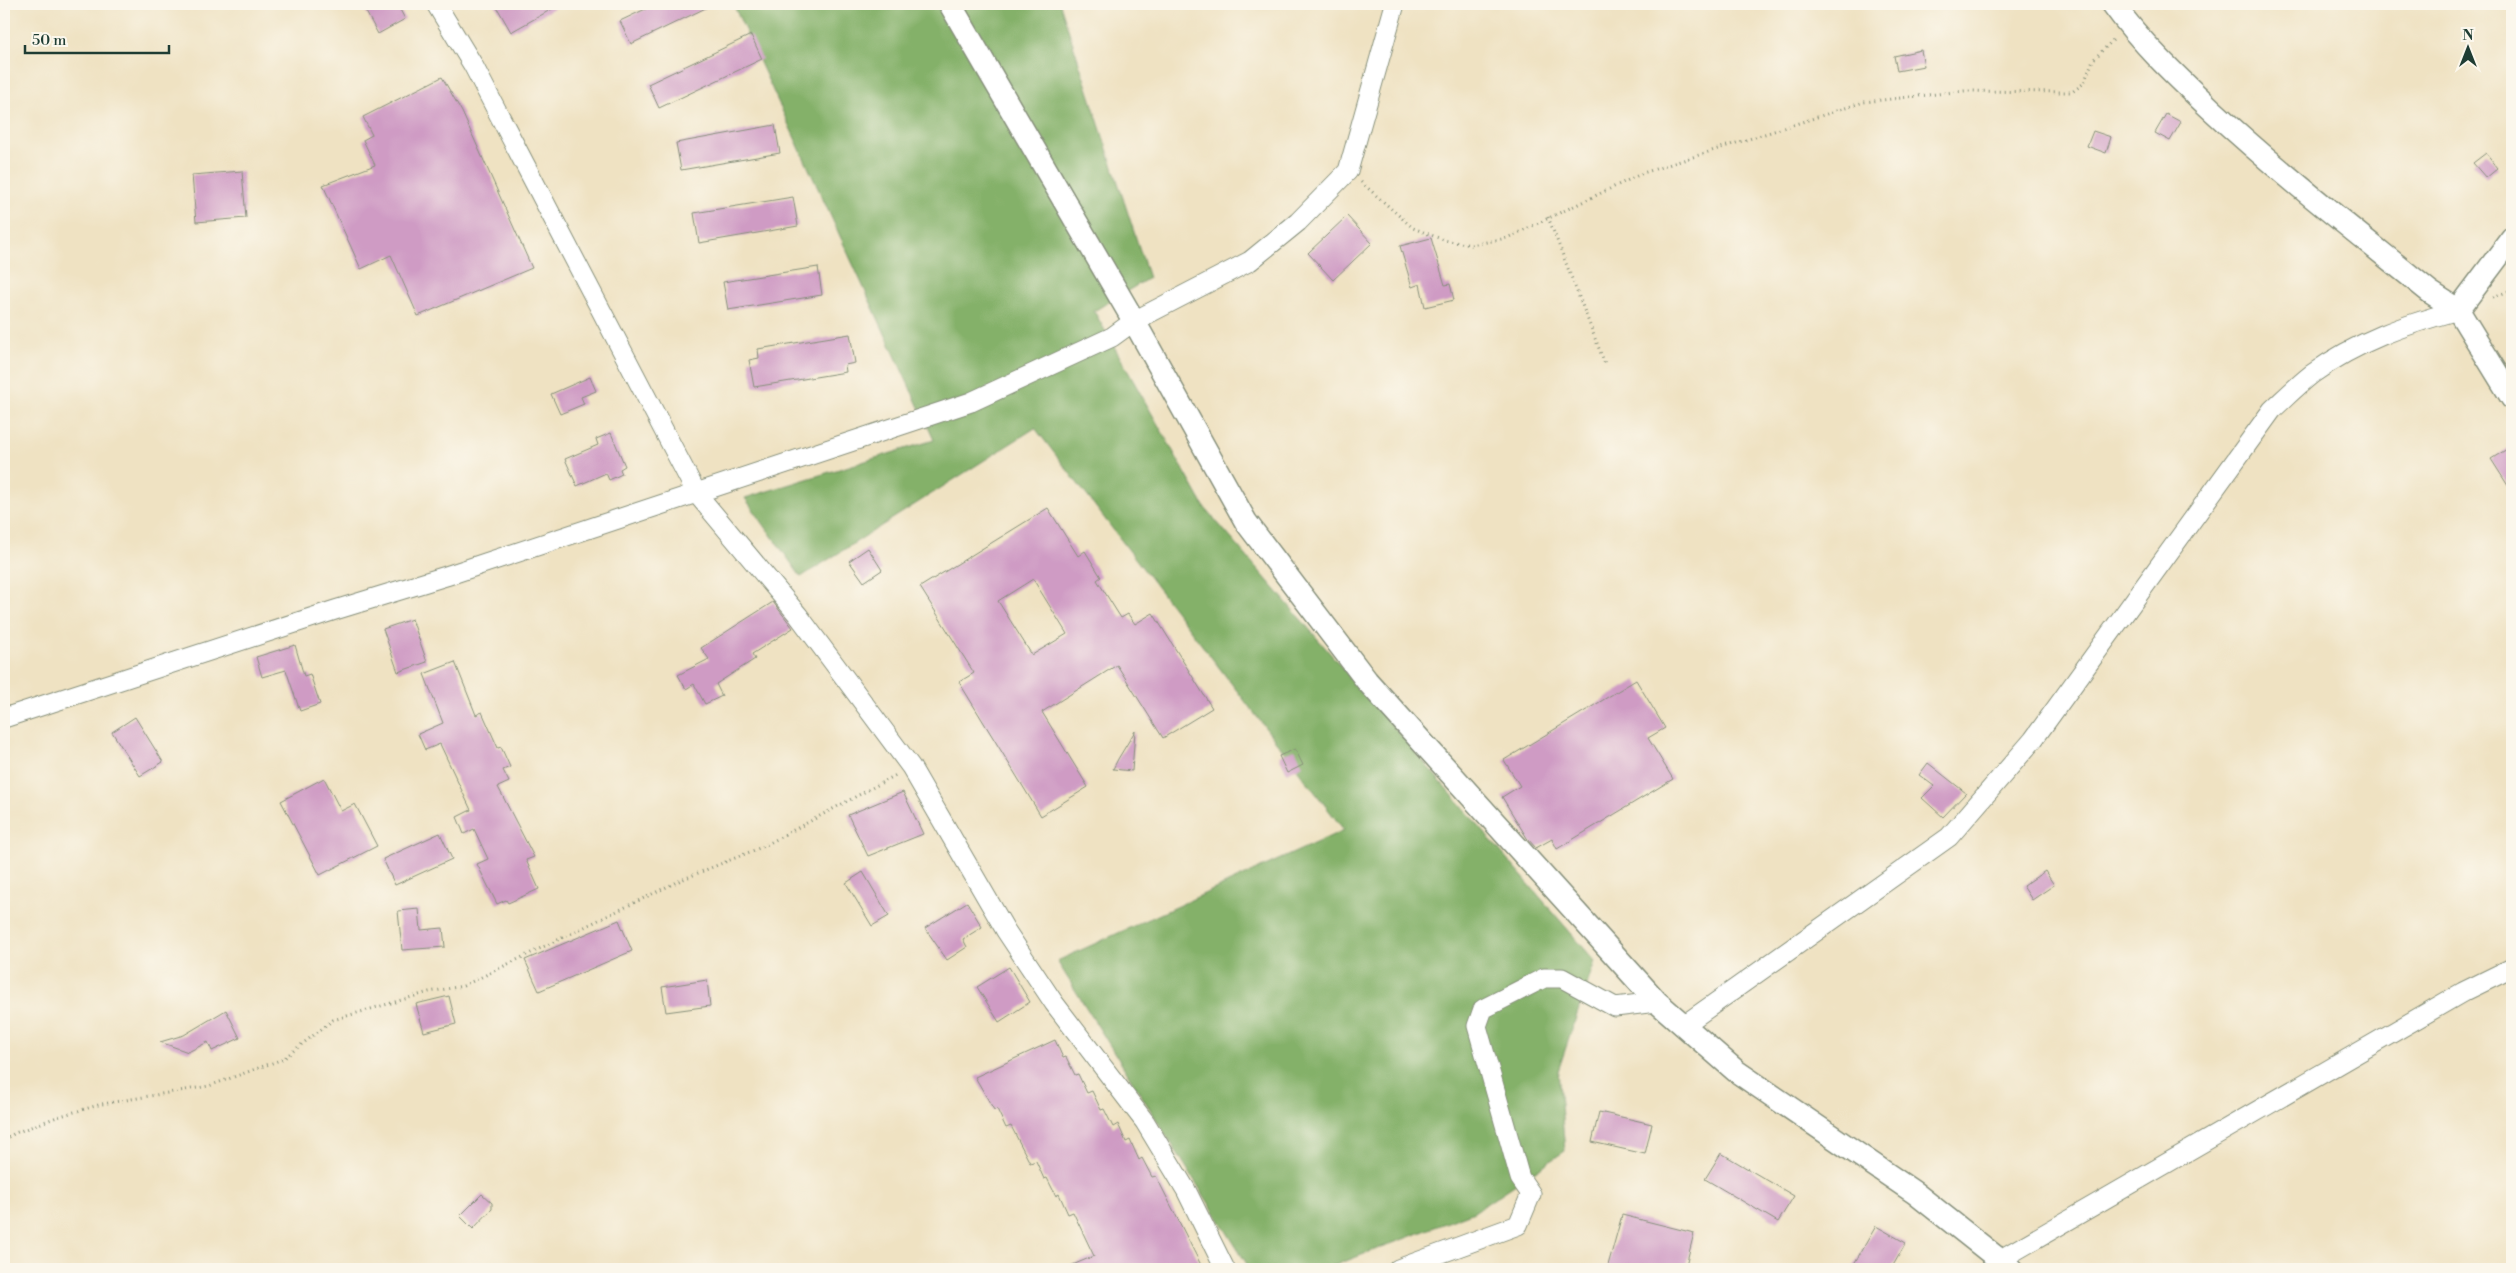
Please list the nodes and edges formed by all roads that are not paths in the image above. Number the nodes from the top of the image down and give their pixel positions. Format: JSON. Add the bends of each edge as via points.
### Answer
{"nodes":[{"id":1,"x":436,"y":4,"type":"edge"},
{"id":2,"x":950,"y":4,"type":"edge"},
{"id":3,"x":1395,"y":4,"type":"edge"},
{"id":4,"x":2113,"y":4,"type":"edge"},
{"id":5,"x":2512,"y":238,"type":"edge"},
{"id":6,"x":2458,"y":310,"type":"junction"},
{"id":7,"x":1134,"y":321,"type":"junction"},
{"id":8,"x":2512,"y":398,"type":"edge"},
{"id":9,"x":697,"y":494,"type":"junction"},
{"id":10,"x":4,"y":718,"type":"edge"},
{"id":11,"x":2512,"y":968,"type":"edge"},
{"id":12,"x":1657,"y":1002,"type":"junction"},
{"id":13,"x":1684,"y":1025,"type":"junction"},
{"id":14,"x":2006,"y":1264,"type":"edge"},
{"id":15,"x":1225,"y":1269,"type":"edge"},
{"id":16,"x":1398,"y":1269,"type":"edge"}],
"edges":[{"from":1,"to":9,"type":"street","via":[[473,65]]},
{"from":2,"to":7,"type":"street"},
{"from":3,"to":7,"type":"street","via":[[1348,171],[1298,222],[1250,262]]},
{"from":4,"to":6,"type":"street","via":[[2169,70],[2267,160],[2430,292]]},
{"from":5,"to":6,"type":"street"},
{"from":6,"to":8,"type":"street"},
{"from":6,"to":13,"type":"street","via":[[2404,325],[2352,348],[2311,375],[2272,410],[2033,740],[1948,837]]},
{"from":7,"to":9,"type":"street","via":[[1112,337],[970,402]]},
{"from":7,"to":12,"type":"street","via":[[1246,522],[1362,673]]},
{"from":9,"to":10,"type":"street"},
{"from":9,"to":15,"type":"street","via":[[798,615],[911,767],[1032,971],[1144,1122],[1186,1190]]},
{"from":11,"to":14,"type":"street","via":[[2463,992]]},
{"from":12,"to":13,"type":"street"},
{"from":12,"to":16,"type":"street","via":[[1616,1007],[1562,978],[1544,978],[1483,1009],[1477,1026],[1520,1178],[1530,1194],[1518,1225]]},
{"from":13,"to":14,"type":"street","via":[[1736,1071],[1915,1193]]}]}
